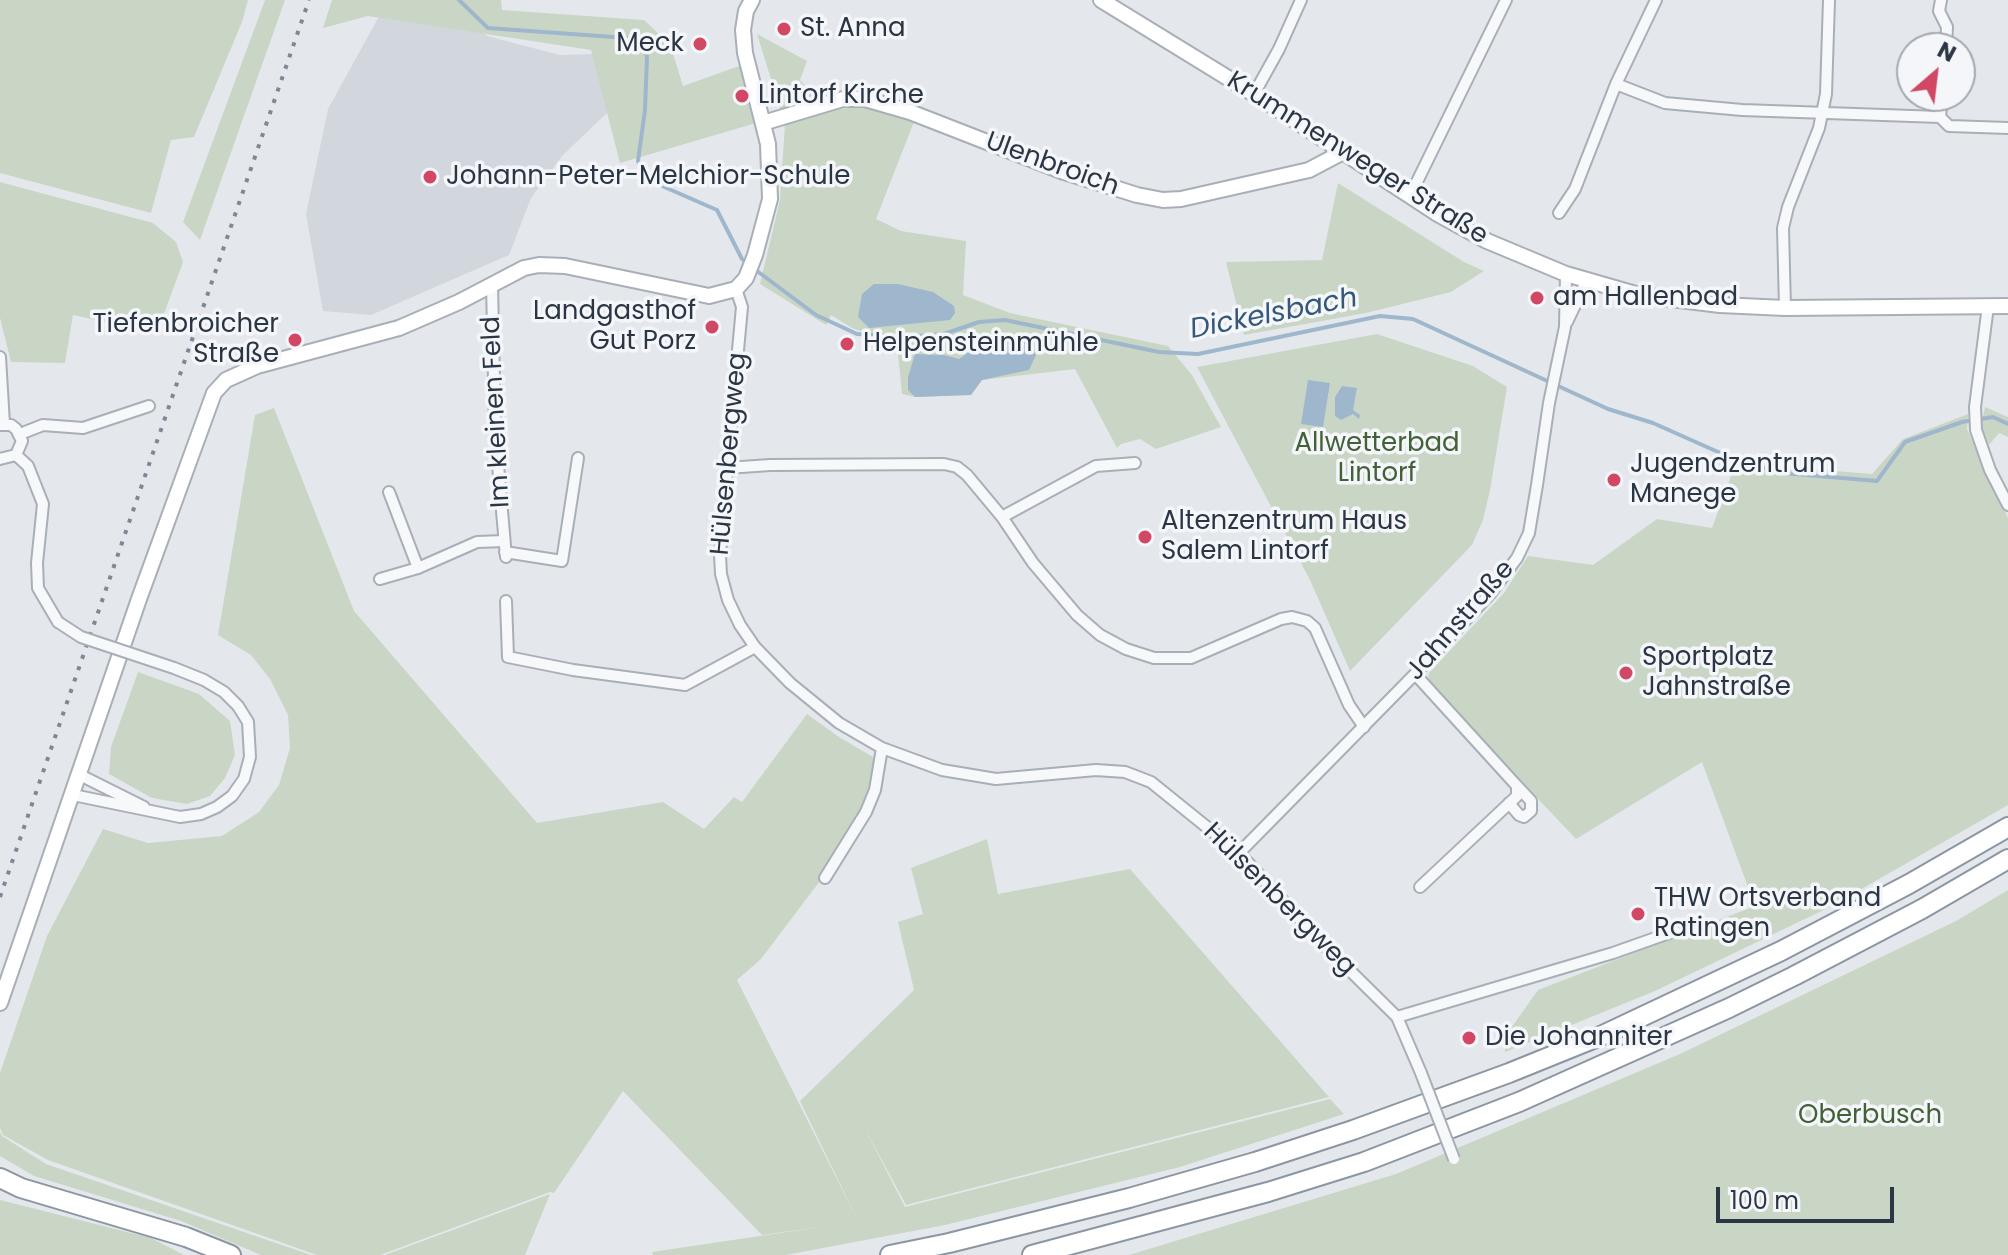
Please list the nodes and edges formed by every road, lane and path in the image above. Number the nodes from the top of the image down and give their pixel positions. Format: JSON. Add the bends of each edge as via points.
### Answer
{"nodes":[{"id":1,"x":752,"y":0,"type":"edge"},
{"id":2,"x":1101,"y":0,"type":"edge"},
{"id":3,"x":1301,"y":0,"type":"edge"},
{"id":4,"x":1506,"y":0,"type":"edge"},
{"id":5,"x":1656,"y":0,"type":"edge"},
{"id":6,"x":1829,"y":0,"type":"edge"},
{"id":7,"x":1941,"y":0,"type":"edge"},
{"id":8,"x":1947,"y":32,"type":"edge"},
{"id":9,"x":1616,"y":84,"type":"junction"},
{"id":10,"x":1254,"y":94,"type":"junction"},
{"id":11,"x":1822,"y":112,"type":"junction"},
{"id":12,"x":1940,"y":112,"type":"edge"},
{"id":13,"x":1940,"y":117,"type":"junction"},
{"id":14,"x":763,"y":123,"type":"junction"},
{"id":15,"x":2008,"y":128,"type":"edge"},
{"id":16,"x":1343,"y":152,"type":"junction"},
{"id":17,"x":1410,"y":196,"type":"junction"},
{"id":18,"x":1559,"y":213,"type":"dead end"},
{"id":19,"x":1566,"y":274,"type":"junction"},
{"id":20,"x":1587,"y":280,"type":"junction"},
{"id":21,"x":492,"y":283,"type":"junction"},
{"id":22,"x":741,"y":284,"type":"junction"},
{"id":23,"x":1988,"y":306,"type":"junction"},
{"id":24,"x":2008,"y":306,"type":"edge"},
{"id":25,"x":1785,"y":308,"type":"junction"},
{"id":26,"x":1565,"y":327,"type":"junction"},
{"id":27,"x":0,"y":357,"type":"edge"},
{"id":28,"x":149,"y":406,"type":"dead end"},
{"id":29,"x":2,"y":424,"type":"edge"},
{"id":30,"x":20,"y":434,"type":"junction"},
{"id":31,"x":16,"y":455,"type":"junction"},
{"id":32,"x":578,"y":458,"type":"dead end"},
{"id":33,"x":0,"y":459,"type":"edge"},
{"id":34,"x":1135,"y":463,"type":"dead end"},
{"id":35,"x":727,"y":468,"type":"junction"},
{"id":36,"x":389,"y":492,"type":"dead end"},
{"id":37,"x":2008,"y":505,"type":"edge"},
{"id":38,"x":1002,"y":517,"type":"junction"},
{"id":39,"x":505,"y":550,"type":"junction"},
{"id":40,"x":418,"y":568,"type":"junction"},
{"id":41,"x":380,"y":579,"type":"dead end"},
{"id":42,"x":506,"y":601,"type":"dead end"},
{"id":43,"x":755,"y":647,"type":"junction"},
{"id":44,"x":1415,"y":674,"type":"junction"},
{"id":45,"x":1364,"y":727,"type":"junction"},
{"id":46,"x":882,"y":748,"type":"junction"},
{"id":47,"x":80,"y":775,"type":"junction"},
{"id":48,"x":1517,"y":786,"type":"junction"},
{"id":49,"x":73,"y":795,"type":"junction"},
{"id":50,"x":1509,"y":803,"type":"junction"},
{"id":51,"x":152,"y":812,"type":"junction"},
{"id":52,"x":2008,"y":827,"type":"edge"},
{"id":53,"x":1239,"y":853,"type":"junction"},
{"id":54,"x":2008,"y":859,"type":"edge"},
{"id":55,"x":825,"y":878,"type":"dead end"},
{"id":56,"x":1420,"y":887,"type":"dead end"},
{"id":57,"x":1675,"y":931,"type":"dead end"},
{"id":58,"x":0,"y":1003,"type":"edge"},
{"id":59,"x":1397,"y":1017,"type":"junction"},
{"id":60,"x":1454,"y":1159,"type":"dead end"},
{"id":61,"x":0,"y":1180,"type":"edge"},
{"id":62,"x":158,"y":1230,"type":"junction"},
{"id":63,"x":198,"y":1255,"type":"edge"},
{"id":64,"x":231,"y":1255,"type":"edge"},
{"id":65,"x":890,"y":1255,"type":"edge"},
{"id":66,"x":1032,"y":1255,"type":"edge"}],
"edges":[{"from":1,"to":14,"type":"main road","via":[[743,30],[745,53]]},
{"from":2,"to":10,"type":"main road","name":"Krummenweger Straße"},
{"from":3,"to":10,"type":"street"},
{"from":4,"to":17,"type":"street"},
{"from":5,"to":9,"type":"street"},
{"from":6,"to":11,"type":"street"},
{"from":7,"to":8,"type":"street"},
{"from":9,"to":11,"type":"street","via":[[1665,103]]},
{"from":9,"to":18,"type":"street","via":[[1575,189]]},
{"from":10,"to":16,"type":"main road","name":"Krummenweger Straße"},
{"from":11,"to":13,"type":"street"},
{"from":11,"to":25,"type":"street","via":[[1783,228]]},
{"from":12,"to":13,"type":"street"},
{"from":13,"to":15,"type":"street","via":[[1949,126]]},
{"from":14,"to":16,"type":"main road","name":"Ulenbroich","via":[[843,99],[865,99],[1064,172],[1163,200],[1309,170]]},
{"from":14,"to":22,"type":"main road","via":[[770,199]]},
{"from":16,"to":17,"type":"main road","name":"Krummenweger Straße"},
{"from":17,"to":19,"type":"main road","name":"Krummenweger Straße","via":[[1487,241]]},
{"from":19,"to":20,"type":"main road","name":"Krummenweger Straße"},
{"from":19,"to":26,"type":"street","name":"Jahnstraße"},
{"from":20,"to":25,"type":"main road","name":"Krummenweger Straße","via":[[1670,300]]},
{"from":20,"to":26,"type":"street","name":"Jahnstraße"},
{"from":21,"to":22,"type":"main road","via":[[539,265],[709,296]]},
{"from":21,"to":39,"type":"street","name":"Im kleinen Feld"},
{"from":21,"to":47,"type":"main road","via":[[399,328],[257,366],[226,380],[214,393]]},
{"from":22,"to":35,"type":"street","name":"Hülsenbergweg"},
{"from":23,"to":24,"type":"main road","name":"Krummenweger Straße"},
{"from":23,"to":25,"type":"main road","name":"Krummenweger Straße"},
{"from":23,"to":37,"type":"street","via":[[1976,430]]},
{"from":26,"to":44,"type":"street","name":"Jahnstraße","via":[[1524,545],[1497,586]]},
{"from":27,"to":29,"type":"street"},
{"from":28,"to":30,"type":"street","via":[[83,428],[43,425]]},
{"from":29,"to":30,"type":"street"},
{"from":30,"to":31,"type":"street"},
{"from":31,"to":33,"type":"street"},
{"from":31,"to":51,"type":"street","bridge":true,"via":[[28,466],[43,504],[38,588],[58,622],[81,637],[204,680],[224,692],[248,722],[250,757],[232,796],[201,814]]},
{"from":32,"to":39,"type":"street","name":"Im kleinen Feld","via":[[562,561]]},
{"from":34,"to":38,"type":"street","via":[[1096,466]]},
{"from":35,"to":38,"type":"street","via":[[944,464],[967,475]]},
{"from":35,"to":43,"type":"street","name":"Hülsenbergweg","via":[[721,574],[728,600]]},
{"from":36,"to":40,"type":"street"},
{"from":38,"to":45,"type":"street","via":[[1077,615],[1126,649],[1154,658],[1191,658],[1281,619],[1307,621]]},
{"from":39,"to":40,"type":"street","name":"Im kleinen Feld","via":[[477,542]]},
{"from":40,"to":41,"type":"street","name":"Im kleinen Feld"},
{"from":42,"to":43,"type":"street","via":[[508,657],[573,670],[685,685]]},
{"from":43,"to":46,"type":"street","name":"Hülsenbergweg","via":[[800,693]]},
{"from":44,"to":45,"type":"street","name":"Jahnstraße"},
{"from":44,"to":48,"type":"street"},
{"from":45,"to":53,"type":"street","name":"Jahnstraße"},
{"from":46,"to":53,"type":"street","name":"Hülsenbergweg","via":[[942,770],[996,779],[1125,772],[1151,782]]},
{"from":46,"to":55,"type":"street","via":[[866,812]]},
{"from":47,"to":49,"type":"main road"},
{"from":47,"to":51,"type":"street"},
{"from":48,"to":50,"type":"street","via":[[1517,796]]},
{"from":48,"to":50,"type":"street","via":[[1531,801],[1531,811],[1524,817]]},
{"from":49,"to":51,"type":"street"},
{"from":49,"to":58,"type":"main road"},
{"from":50,"to":56,"type":"street"},
{"from":52,"to":65,"type":"highway","via":[[1781,951],[1509,1073],[1255,1162]]},
{"from":53,"to":59,"type":"street","name":"Hülsenbergweg"},
{"from":54,"to":66,"type":"highway","via":[[1794,976],[1519,1102],[1364,1162]]},
{"from":57,"to":59,"type":"street"},
{"from":59,"to":60,"type":"street","name":"Hülsenbergweg","bridge":true},
{"from":61,"to":62,"type":"highway"},
{"from":62,"to":63,"type":"highway"},
{"from":62,"to":64,"type":"highway"}]}
